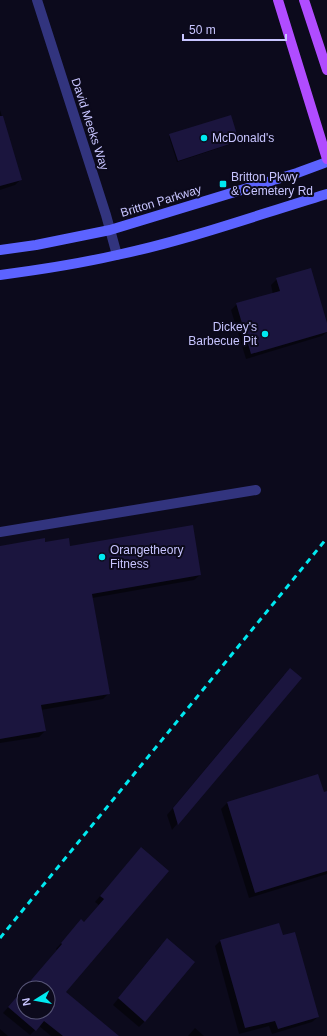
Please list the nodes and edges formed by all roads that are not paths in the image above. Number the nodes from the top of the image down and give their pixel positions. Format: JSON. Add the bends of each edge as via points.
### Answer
{"nodes":[{"id":1,"x":37,"y":0,"type":"edge"},
{"id":2,"x":278,"y":0,"type":"edge"},
{"id":3,"x":304,"y":0,"type":"edge"},
{"id":4,"x":327,"y":70,"type":"edge"},
{"id":5,"x":327,"y":159,"type":"edge"},
{"id":6,"x":327,"y":162,"type":"edge"},
{"id":7,"x":327,"y":194,"type":"edge"},
{"id":8,"x":110,"y":230,"type":"junction"},
{"id":9,"x":0,"y":250,"type":"edge"},
{"id":10,"x":117,"y":255,"type":"junction"},
{"id":11,"x":0,"y":275,"type":"edge"},
{"id":12,"x":256,"y":490,"type":"dead end"},
{"id":13,"x":0,"y":532,"type":"edge"}],
"edges":[{"from":1,"to":8,"type":"street","name":"David Meeks Way"},
{"from":2,"to":5,"type":"main road"},
{"from":3,"to":4,"type":"main road"},
{"from":6,"to":8,"type":"main road","name":"Britton Parkway"},
{"from":7,"to":10,"type":"main road","via":[[192,236]]},
{"from":8,"to":9,"type":"main road","name":"Britton Parkway"},
{"from":8,"to":10,"type":"street","name":"David Meeks Way"},
{"from":10,"to":11,"type":"main road"},
{"from":12,"to":13,"type":"street"}]}
